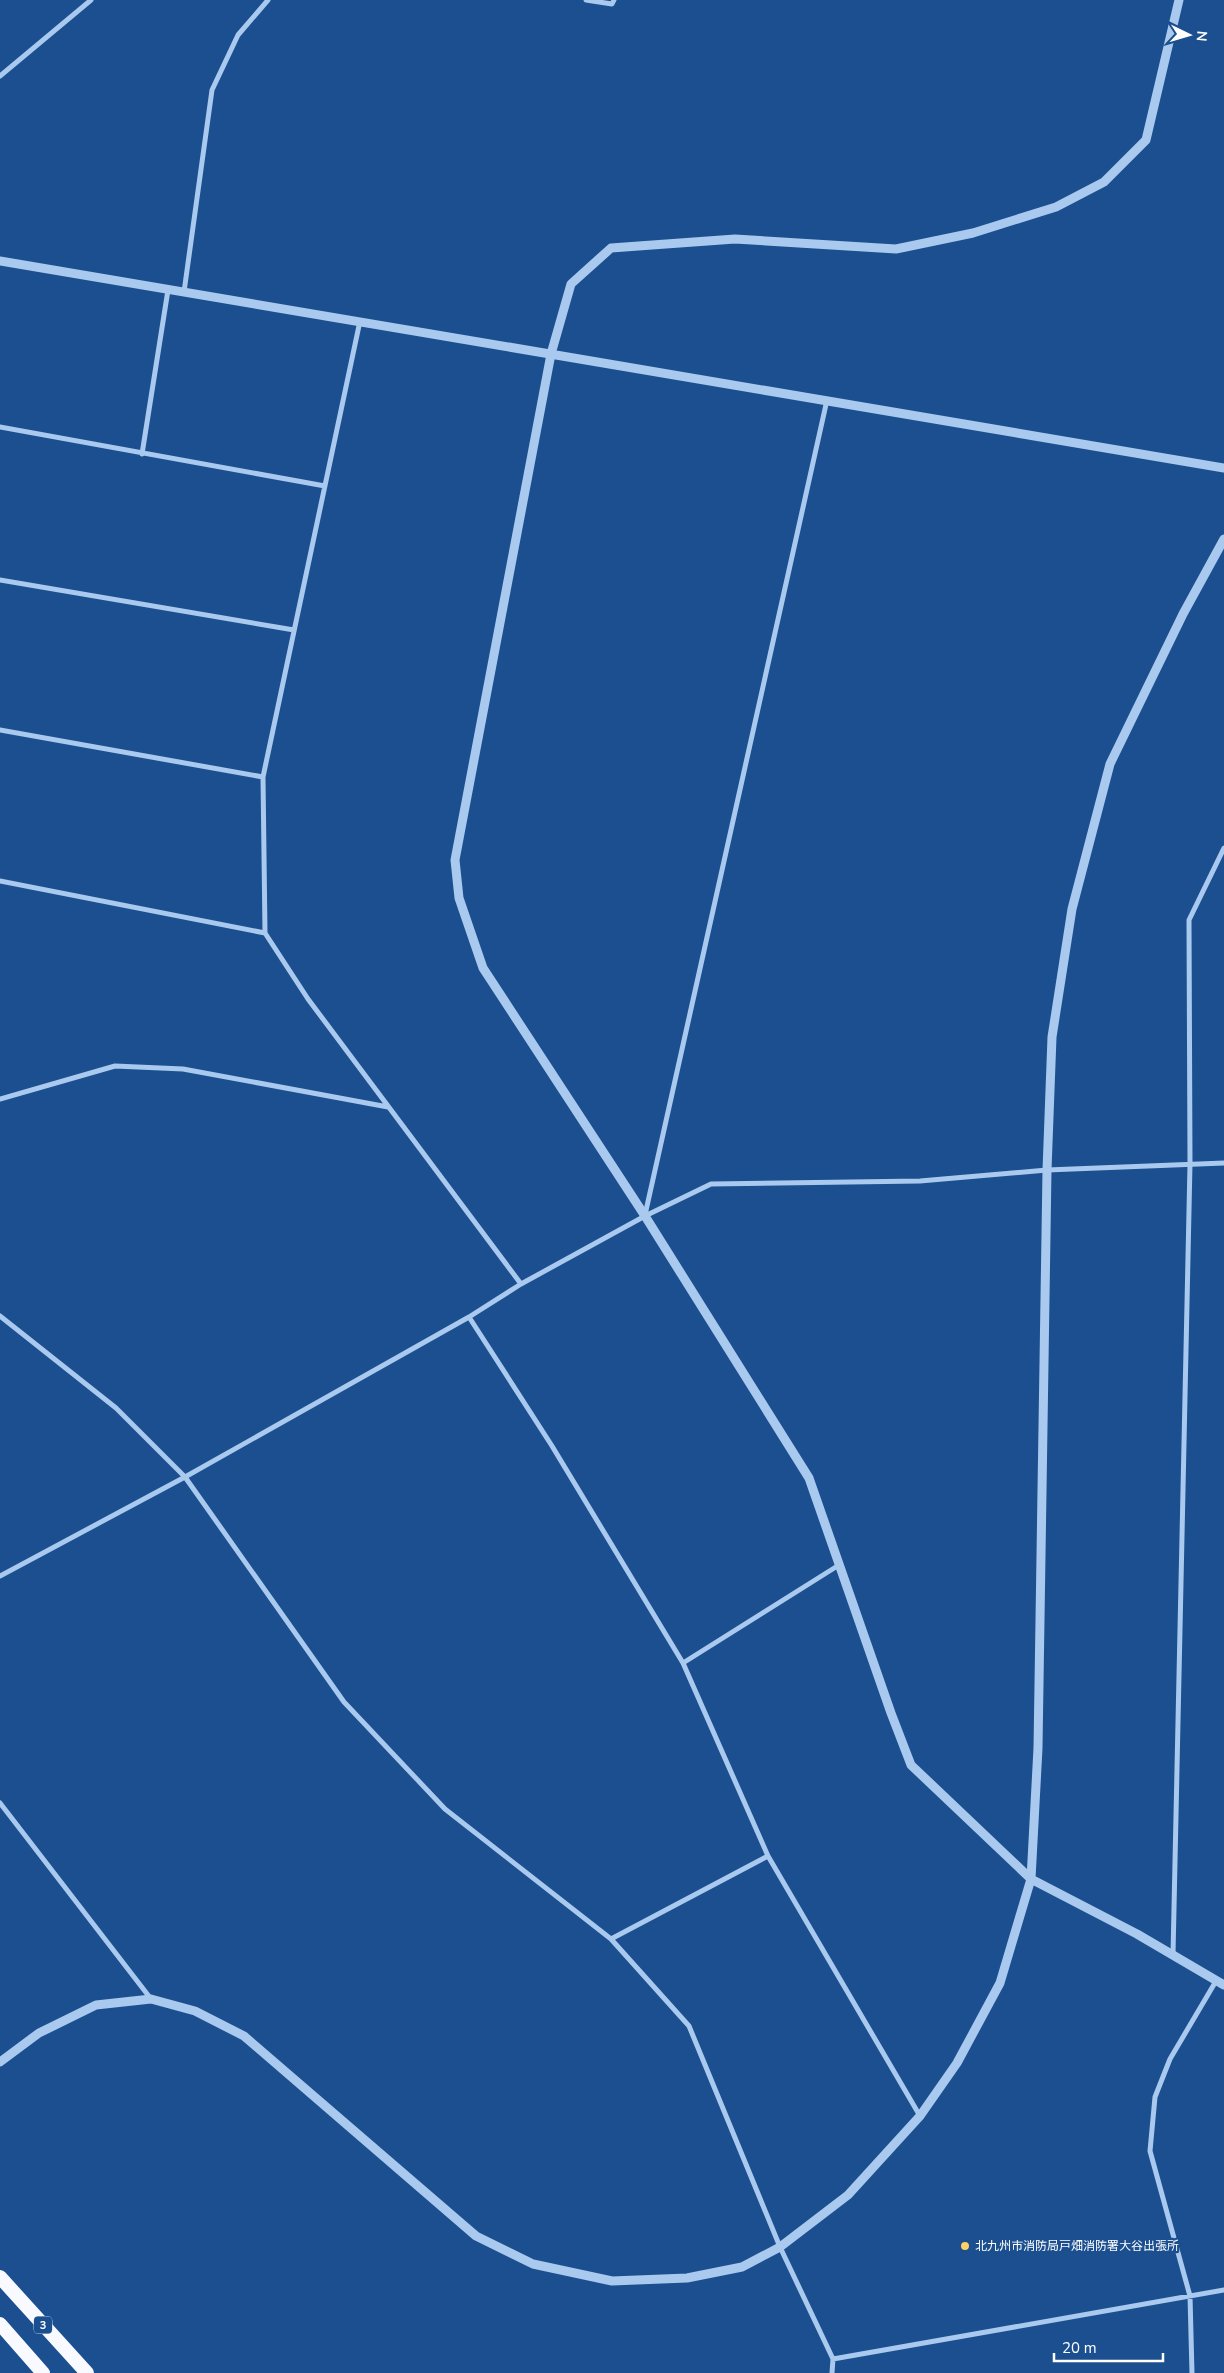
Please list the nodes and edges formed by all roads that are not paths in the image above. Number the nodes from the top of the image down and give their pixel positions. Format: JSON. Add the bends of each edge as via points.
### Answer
{"nodes":[{"id":1,"x":91,"y":0,"type":"edge"},
{"id":2,"x":268,"y":0,"type":"edge"},
{"id":3,"x":586,"y":0,"type":"edge"},
{"id":4,"x":614,"y":0,"type":"edge"},
{"id":5,"x":1179,"y":0,"type":"edge"},
{"id":6,"x":0,"y":76,"type":"edge"},
{"id":7,"x":0,"y":261,"type":"edge"},
{"id":8,"x":168,"y":290,"type":"junction"},
{"id":9,"x":184,"y":292,"type":"junction"},
{"id":10,"x":360,"y":321,"type":"junction"},
{"id":11,"x":551,"y":354,"type":"junction"},
{"id":12,"x":828,"y":400,"type":"junction"},
{"id":13,"x":0,"y":427,"type":"edge"},
{"id":14,"x":142,"y":454,"type":"junction"},
{"id":15,"x":1224,"y":468,"type":"edge"},
{"id":16,"x":325,"y":486,"type":"junction"},
{"id":17,"x":1224,"y":539,"type":"edge"},
{"id":18,"x":0,"y":580,"type":"edge"},
{"id":19,"x":294,"y":630,"type":"junction"},
{"id":20,"x":0,"y":730,"type":"edge"},
{"id":21,"x":263,"y":777,"type":"junction"},
{"id":22,"x":1224,"y":848,"type":"edge"},
{"id":23,"x":0,"y":881,"type":"edge"},
{"id":24,"x":265,"y":933,"type":"junction"},
{"id":25,"x":0,"y":1099,"type":"edge"},
{"id":26,"x":389,"y":1108,"type":"junction"},
{"id":27,"x":1224,"y":1163,"type":"edge"},
{"id":28,"x":1190,"y":1164,"type":"junction"},
{"id":29,"x":1047,"y":1170,"type":"junction"},
{"id":30,"x":644,"y":1216,"type":"junction"},
{"id":31,"x":521,"y":1284,"type":"junction"},
{"id":32,"x":0,"y":1316,"type":"edge"},
{"id":33,"x":469,"y":1317,"type":"junction"},
{"id":34,"x":185,"y":1477,"type":"junction"},
{"id":35,"x":840,"y":1564,"type":"junction"},
{"id":36,"x":0,"y":1576,"type":"edge"},
{"id":37,"x":683,"y":1663,"type":"junction"},
{"id":38,"x":0,"y":1803,"type":"edge"},
{"id":39,"x":768,"y":1856,"type":"junction"},
{"id":40,"x":1031,"y":1879,"type":"junction"},
{"id":41,"x":611,"y":1939,"type":"junction"},
{"id":42,"x":1173,"y":1956,"type":"junction"},
{"id":43,"x":1220,"y":1983,"type":"edge"},
{"id":44,"x":151,"y":1999,"type":"junction"},
{"id":45,"x":0,"y":2062,"type":"edge"},
{"id":46,"x":920,"y":2116,"type":"junction"},
{"id":47,"x":780,"y":2248,"type":"junction"},
{"id":48,"x":0,"y":2277,"type":"edge"},
{"id":49,"x":1224,"y":2290,"type":"edge"},
{"id":50,"x":1190,"y":2296,"type":"junction"},
{"id":51,"x":0,"y":2324,"type":"edge"},
{"id":52,"x":833,"y":2359,"type":"junction"},
{"id":53,"x":44,"y":2373,"type":"edge"},
{"id":54,"x":86,"y":2373,"type":"edge"},
{"id":55,"x":832,"y":2373,"type":"edge"},
{"id":56,"x":1192,"y":2373,"type":"edge"}],
"edges":[{"from":1,"to":6,"type":"street"},
{"from":2,"to":9,"type":"street","via":[[238,35],[212,90]]},
{"from":3,"to":4,"type":"street","via":[[612,4]]},
{"from":5,"to":11,"type":"street","via":[[1146,140],[1104,182],[1056,207],[973,232],[896,249],[736,238],[612,248],[571,284]]},
{"from":7,"to":8,"type":"street"},
{"from":8,"to":9,"type":"street"},
{"from":8,"to":14,"type":"street"},
{"from":9,"to":10,"type":"street"},
{"from":10,"to":11,"type":"street"},
{"from":10,"to":16,"type":"street"},
{"from":11,"to":12,"type":"street"},
{"from":11,"to":30,"type":"street","via":[[455,860],[459,898],[483,968]]},
{"from":12,"to":15,"type":"street"},
{"from":12,"to":30,"type":"street"},
{"from":13,"to":14,"type":"street"},
{"from":14,"to":16,"type":"street"},
{"from":16,"to":19,"type":"street"},
{"from":17,"to":29,"type":"street","via":[[1183,614],[1110,764],[1072,909],[1054,1027]]},
{"from":18,"to":19,"type":"street"},
{"from":19,"to":21,"type":"street"},
{"from":20,"to":21,"type":"street"},
{"from":21,"to":24,"type":"street"},
{"from":22,"to":28,"type":"street","via":[[1189,920]]},
{"from":23,"to":24,"type":"street"},
{"from":24,"to":26,"type":"street","via":[[308,999]]},
{"from":25,"to":26,"type":"street","via":[[115,1066],[183,1069]]},
{"from":26,"to":31,"type":"street"},
{"from":27,"to":28,"type":"street"},
{"from":28,"to":29,"type":"street"},
{"from":28,"to":42,"type":"street"},
{"from":29,"to":30,"type":"street","via":[[920,1181],[711,1184]]},
{"from":29,"to":40,"type":"street","via":[[1038,1748]]},
{"from":30,"to":31,"type":"street"},
{"from":30,"to":35,"type":"street","via":[[809,1478]]},
{"from":31,"to":33,"type":"street"},
{"from":32,"to":34,"type":"street","via":[[116,1408]]},
{"from":33,"to":34,"type":"street"},
{"from":33,"to":37,"type":"street","via":[[552,1446]]},
{"from":34,"to":36,"type":"street"},
{"from":34,"to":41,"type":"street","via":[[344,1702],[444,1809]]},
{"from":35,"to":37,"type":"street"},
{"from":35,"to":40,"type":"street","via":[[911,1764]]},
{"from":37,"to":39,"type":"street"},
{"from":38,"to":44,"type":"street"},
{"from":39,"to":41,"type":"street"},
{"from":39,"to":46,"type":"street"},
{"from":40,"to":42,"type":"street"},
{"from":40,"to":46,"type":"street","via":[[1000,1983],[958,2063]]},
{"from":41,"to":47,"type":"street","via":[[689,2026]]},
{"from":42,"to":43,"type":"street"},
{"from":43,"to":50,"type":"street","via":[[1170,2060],[1155,2097],[1150,2151]]},
{"from":44,"to":45,"type":"street","via":[[96,2006],[38,2033]]},
{"from":44,"to":47,"type":"street","via":[[195,2011],[244,2036],[476,2236],[533,2264],[612,2281],[688,2278],[742,2267]]},
{"from":46,"to":47,"type":"street","via":[[848,2195]]},
{"from":47,"to":52,"type":"street"},
{"from":48,"to":54,"type":"highway","number":"3"},
{"from":49,"to":50,"type":"street"},
{"from":50,"to":52,"type":"street"},
{"from":50,"to":56,"type":"street"},
{"from":51,"to":53,"type":"highway"},
{"from":52,"to":55,"type":"street"}]}
